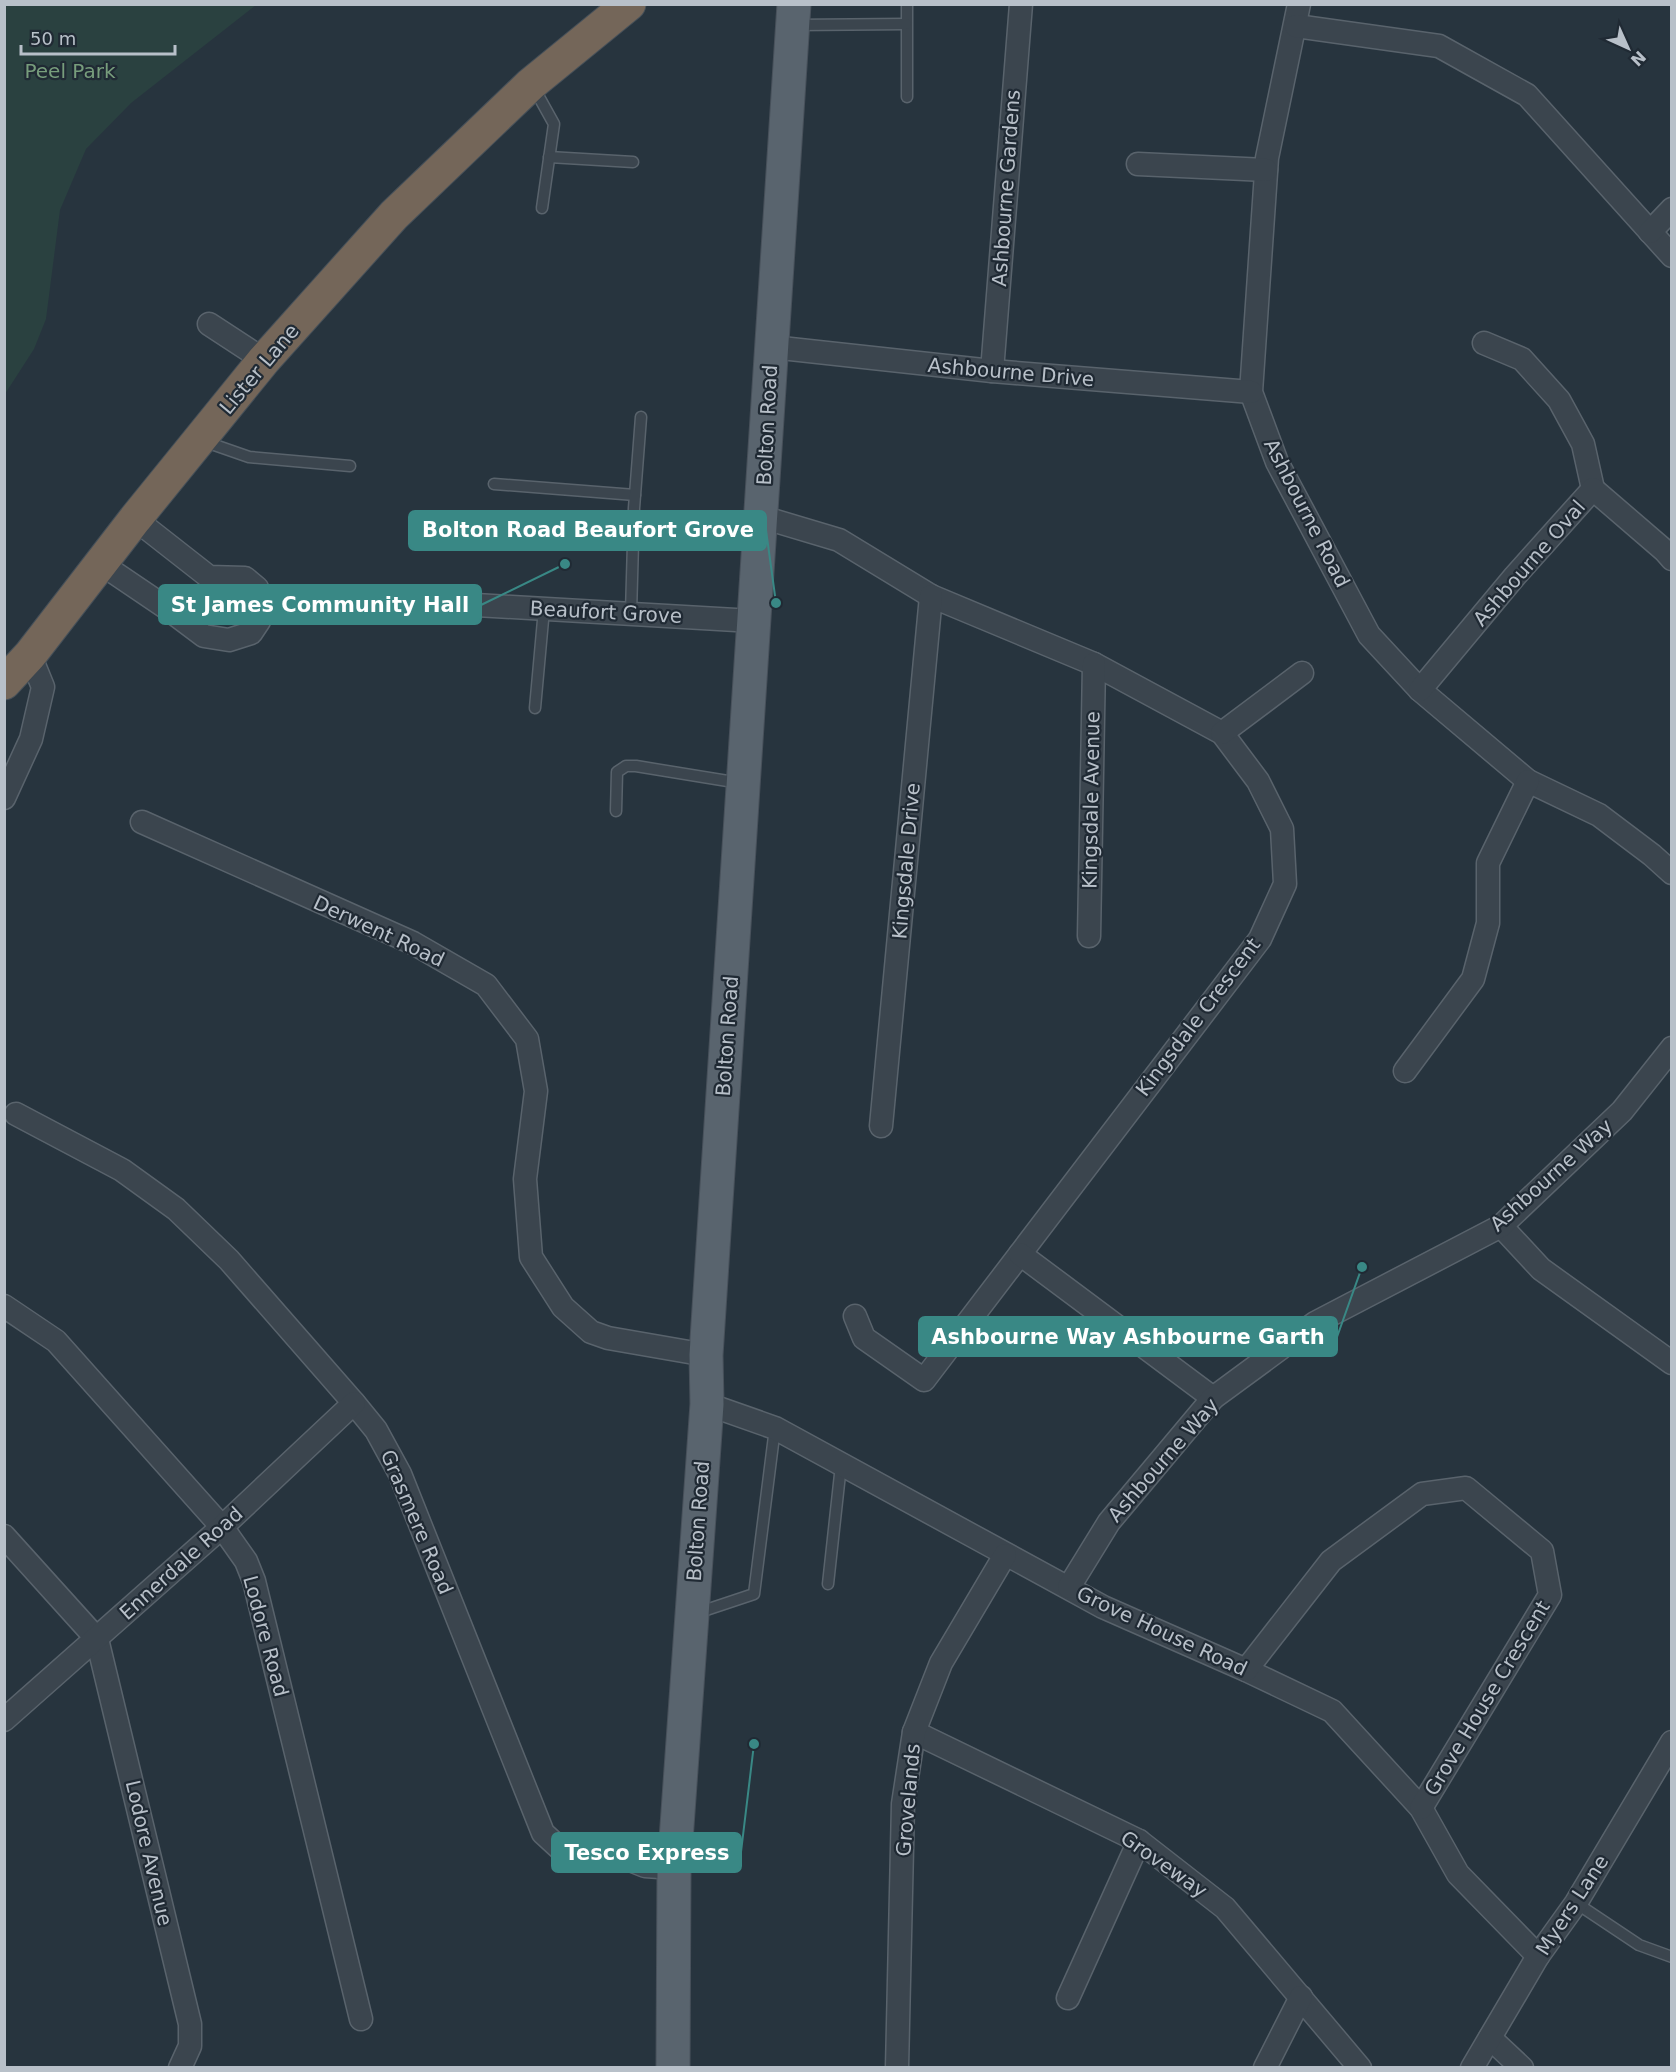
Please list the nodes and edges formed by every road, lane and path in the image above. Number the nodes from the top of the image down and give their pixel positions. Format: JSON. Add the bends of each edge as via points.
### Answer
{"nodes":[{"id":1,"x":628,"y":4,"type":"edge"},
{"id":2,"x":907,"y":4,"type":"edge"},
{"id":3,"x":1021,"y":4,"type":"edge"},
{"id":4,"x":793,"y":15,"type":"edge"},
{"id":5,"x":1297,"y":15,"type":"edge"},
{"id":6,"x":906,"y":24,"type":"junction"},
{"id":7,"x":531,"y":84,"type":"junction"},
{"id":8,"x":907,"y":98,"type":"dead end"},
{"id":9,"x":549,"y":157,"type":"junction"},
{"id":10,"x":633,"y":162,"type":"dead end"},
{"id":11,"x":1138,"y":164,"type":"dead end"},
{"id":12,"x":1266,"y":170,"type":"junction"},
{"id":13,"x":542,"y":208,"type":"dead end"},
{"id":14,"x":1671,"y":209,"type":"edge"},
{"id":15,"x":1650,"y":232,"type":"junction"},
{"id":16,"x":1671,"y":256,"type":"edge"},
{"id":17,"x":209,"y":324,"type":"dead end"},
{"id":18,"x":1484,"y":343,"type":"dead end"},
{"id":19,"x":772,"y":347,"type":"junction"},
{"id":20,"x":264,"y":360,"type":"junction"},
{"id":21,"x":992,"y":371,"type":"junction"},
{"id":22,"x":1251,"y":392,"type":"junction"},
{"id":23,"x":640,"y":417,"type":"dead end"},
{"id":24,"x":200,"y":439,"type":"junction"},
{"id":25,"x":350,"y":466,"type":"dead end"},
{"id":26,"x":494,"y":484,"type":"dead end"},
{"id":27,"x":1593,"y":489,"type":"junction"},
{"id":28,"x":635,"y":495,"type":"junction"},
{"id":29,"x":762,"y":517,"type":"junction"},
{"id":30,"x":135,"y":519,"type":"junction"},
{"id":31,"x":1671,"y":559,"type":"edge"},
{"id":32,"x":100,"y":563,"type":"junction"},
{"id":33,"x":931,"y":596,"type":"junction"},
{"id":34,"x":459,"y":604,"type":"dead end"},
{"id":35,"x":544,"y":609,"type":"junction"},
{"id":36,"x":631,"y":613,"type":"junction"},
{"id":37,"x":753,"y":621,"type":"junction"},
{"id":38,"x":30,"y":656,"type":"junction"},
{"id":39,"x":1094,"y":664,"type":"junction"},
{"id":40,"x":1302,"y":673,"type":"dead end"},
{"id":41,"x":4,"y":683,"type":"edge"},
{"id":42,"x":1420,"y":690,"type":"junction"},
{"id":43,"x":535,"y":708,"type":"dead end"},
{"id":44,"x":1222,"y":733,"type":"junction"},
{"id":45,"x":1528,"y":781,"type":"junction"},
{"id":46,"x":744,"y":784,"type":"junction"},
{"id":47,"x":4,"y":798,"type":"edge"},
{"id":48,"x":616,"y":811,"type":"dead end"},
{"id":49,"x":142,"y":822,"type":"dead end"},
{"id":50,"x":1671,"y":873,"type":"edge"},
{"id":51,"x":1089,"y":936,"type":"dead end"},
{"id":52,"x":1671,"y":1048,"type":"edge"},
{"id":53,"x":1405,"y":1071,"type":"dead end"},
{"id":54,"x":16,"y":1114,"type":"dead end"},
{"id":55,"x":881,"y":1126,"type":"dead end"},
{"id":56,"x":1501,"y":1226,"type":"junction"},
{"id":57,"x":1020,"y":1254,"type":"junction"},
{"id":58,"x":4,"y":1306,"type":"edge"},
{"id":59,"x":855,"y":1316,"type":"dead end"},
{"id":60,"x":706,"y":1354,"type":"junction"},
{"id":61,"x":1671,"y":1363,"type":"edge"},
{"id":62,"x":1213,"y":1398,"type":"junction"},
{"id":63,"x":354,"y":1403,"type":"junction"},
{"id":64,"x":707,"y":1404,"type":"junction"},
{"id":65,"x":775,"y":1428,"type":"junction"},
{"id":66,"x":841,"y":1465,"type":"junction"},
{"id":67,"x":222,"y":1527,"type":"junction"},
{"id":68,"x":4,"y":1536,"type":"edge"},
{"id":69,"x":1005,"y":1555,"type":"junction"},
{"id":70,"x":828,"y":1584,"type":"dead end"},
{"id":71,"x":1069,"y":1587,"type":"junction"},
{"id":72,"x":690,"y":1616,"type":"junction"},
{"id":73,"x":97,"y":1639,"type":"junction"},
{"id":74,"x":1246,"y":1670,"type":"junction"},
{"id":75,"x":4,"y":1720,"type":"edge"},
{"id":76,"x":914,"y":1732,"type":"junction"},
{"id":77,"x":1671,"y":1742,"type":"edge"},
{"id":78,"x":1421,"y":1808,"type":"junction"},
{"id":79,"x":1139,"y":1841,"type":"junction"},
{"id":80,"x":674,"y":1868,"type":"junction"},
{"id":81,"x":1576,"y":1904,"type":"junction"},
{"id":82,"x":1538,"y":1956,"type":"junction"},
{"id":83,"x":1671,"y":1958,"type":"edge"},
{"id":84,"x":1301,"y":1997,"type":"junction"},
{"id":85,"x":1068,"y":1998,"type":"dead end"},
{"id":86,"x":361,"y":2019,"type":"dead end"},
{"id":87,"x":1490,"y":2038,"type":"junction"},
{"id":88,"x":180,"y":2067,"type":"edge"},
{"id":89,"x":673,"y":2067,"type":"edge"},
{"id":90,"x":897,"y":2067,"type":"edge"},
{"id":91,"x":1265,"y":2067,"type":"edge"},
{"id":92,"x":1360,"y":2067,"type":"edge"},
{"id":93,"x":1472,"y":2067,"type":"edge"},
{"id":94,"x":1522,"y":2067,"type":"edge"}],
"edges":[{"from":1,"to":7,"type":"highway","name":"Lister Lane"},
{"from":2,"to":6,"type":"lane"},
{"from":3,"to":21,"type":"street","name":"Ashbourne Gardens"},
{"from":4,"to":6,"type":"lane"},
{"from":4,"to":19,"type":"main road","name":"Bolton Road"},
{"from":5,"to":12,"type":"street","name":"Ashbourne Road"},
{"from":5,"to":15,"type":"street","via":[[1439,46],[1527,95]]},
{"from":6,"to":8,"type":"lane"},
{"from":7,"to":9,"type":"lane","via":[[554,124]]},
{"from":7,"to":20,"type":"highway","name":"Lister Lane","via":[[394,215]]},
{"from":9,"to":10,"type":"lane"},
{"from":9,"to":13,"type":"lane"},
{"from":11,"to":12,"type":"street"},
{"from":12,"to":22,"type":"street","name":"Ashbourne Road"},
{"from":14,"to":15,"type":"street"},
{"from":15,"to":16,"type":"street"},
{"from":17,"to":20,"type":"street"},
{"from":18,"to":27,"type":"street","via":[[1522,359],[1559,400],[1583,444]]},
{"from":19,"to":21,"type":"street","name":"Ashbourne Drive"},
{"from":19,"to":29,"type":"main road","name":"Bolton Road"},
{"from":20,"to":24,"type":"highway","name":"Lister Lane"},
{"from":21,"to":22,"type":"street","name":"Ashbourne Drive"},
{"from":22,"to":42,"type":"street","name":"Ashbourne Road","via":[[1277,462],[1369,635]]},
{"from":23,"to":28,"type":"lane"},
{"from":24,"to":25,"type":"lane","via":[[249,457]]},
{"from":24,"to":30,"type":"highway","name":"Lister Lane"},
{"from":26,"to":28,"type":"lane"},
{"from":27,"to":31,"type":"street","name":"Ashbourne Oval"},
{"from":27,"to":42,"type":"street","name":"Ashbourne Oval"},
{"from":28,"to":36,"type":"lane"},
{"from":29,"to":33,"type":"street","name":"Kingsdale Crescent","via":[[839,540]]},
{"from":29,"to":37,"type":"main road","name":"Bolton Road"},
{"from":30,"to":32,"type":"highway","name":"Lister Lane"},
{"from":30,"to":32,"type":"street","via":[[209,577],[245,578],[257,588],[262,603],[259,621],[251,633],[229,640],[204,636]]},
{"from":32,"to":38,"type":"highway","name":"Lister Lane"},
{"from":33,"to":39,"type":"street","name":"Kingsdale Crescent"},
{"from":33,"to":55,"type":"street","name":"Kingsdale Drive"},
{"from":34,"to":35,"type":"street","name":"Beaufort Grove"},
{"from":35,"to":36,"type":"street","name":"Beaufort Grove"},
{"from":35,"to":43,"type":"lane"},
{"from":36,"to":37,"type":"street","name":"Beaufort Grove"},
{"from":37,"to":46,"type":"main road","name":"Bolton Road"},
{"from":38,"to":41,"type":"highway","name":"Lister Lane"},
{"from":38,"to":47,"type":"street","via":[[42,687],[31,739]]},
{"from":39,"to":44,"type":"street","name":"Kingsdale Crescent"},
{"from":39,"to":51,"type":"street","name":"Kingsdale Avenue"},
{"from":40,"to":44,"type":"street"},
{"from":42,"to":45,"type":"street","name":"Ashbourne Road"},
{"from":44,"to":57,"type":"street","name":"Kingsdale Crescent","via":[[1258,781],[1282,828],[1285,884],[1260,939]]},
{"from":45,"to":50,"type":"street","name":"Ashbourne Road","via":[[1599,815]]},
{"from":45,"to":53,"type":"street","via":[[1488,863],[1488,923],[1473,979]]},
{"from":46,"to":48,"type":"lane","via":[[626,766],[617,771]]},
{"from":46,"to":60,"type":"main road","name":"Bolton Road"},
{"from":49,"to":60,"type":"street","name":"Derwent Road","via":[[413,943],[486,985],[526,1039],[536,1091],[525,1179],[531,1257],[563,1307],[591,1332]]},
{"from":52,"to":56,"type":"street","name":"Ashbourne Way","via":[[1622,1111]]},
{"from":54,"to":63,"type":"street","name":"Grasmere Road","via":[[122,1170],[176,1209],[229,1260]]},
{"from":56,"to":61,"type":"street","via":[[1541,1269]]},
{"from":56,"to":62,"type":"street","name":"Ashbourne Way","via":[[1315,1323]]},
{"from":57,"to":59,"type":"street","name":"Kingsdale Crescent","via":[[924,1380],[864,1338]]},
{"from":57,"to":62,"type":"street"},
{"from":58,"to":67,"type":"street","name":"Lodore Road","via":[[56,1341]]},
{"from":60,"to":64,"type":"main road","name":"Bolton Road"},
{"from":62,"to":71,"type":"street","name":"Ashbourne Way","via":[[1109,1522]]},
{"from":63,"to":67,"type":"street","name":"Ennerdale Road"},
{"from":63,"to":80,"type":"street","name":"Grasmere Road","via":[[376,1430],[400,1474],[543,1833],[567,1855],[620,1856],[645,1866]]},
{"from":64,"to":65,"type":"street","name":"Grove House Road"},
{"from":64,"to":72,"type":"main road","name":"Bolton Road"},
{"from":65,"to":66,"type":"street","name":"Grove House Road"},
{"from":65,"to":72,"type":"lane","via":[[754,1594]]},
{"from":66,"to":69,"type":"street","name":"Grove House Road"},
{"from":66,"to":70,"type":"lane"},
{"from":67,"to":73,"type":"street","name":"Ennerdale Road"},
{"from":67,"to":86,"type":"street","name":"Lodore Road","via":[[246,1561],[254,1581]]},
{"from":68,"to":73,"type":"street"},
{"from":69,"to":71,"type":"street","name":"Grove House Road"},
{"from":69,"to":76,"type":"street","name":"Grovelands","via":[[941,1663]]},
{"from":71,"to":74,"type":"street","name":"Grove House Road","via":[[1103,1607]]},
{"from":72,"to":80,"type":"main road","name":"Bolton Road"},
{"from":73,"to":75,"type":"street","name":"Ennerdale Road"},
{"from":73,"to":88,"type":"street","name":"Lodore Avenue","via":[[190,2024],[190,2046]]},
{"from":74,"to":78,"type":"street","name":"Grove House Road","via":[[1332,1711]]},
{"from":74,"to":78,"type":"street","name":"Grove House Crescent","via":[[1331,1561],[1422,1494],[1466,1488],[1542,1551],[1550,1595]]},
{"from":76,"to":79,"type":"street","name":"Groveway"},
{"from":76,"to":90,"type":"street","name":"Grovelands","via":[[903,1804]]},
{"from":77,"to":81,"type":"street","name":"Myers Lane"},
{"from":78,"to":82,"type":"street","name":"Grove House Road","via":[[1458,1874]]},
{"from":79,"to":84,"type":"street","name":"Groveway","via":[[1225,1908]]},
{"from":79,"to":85,"type":"street"},
{"from":80,"to":89,"type":"main road","name":"Bolton Road"},
{"from":81,"to":82,"type":"street","name":"Myers Lane"},
{"from":81,"to":83,"type":"lane","via":[[1639,1945]]},
{"from":82,"to":87,"type":"street","name":"Myers Lane"},
{"from":84,"to":91,"type":"street"},
{"from":84,"to":92,"type":"street","name":"Groveway"},
{"from":87,"to":93,"type":"street","name":"Myers Lane"},
{"from":87,"to":94,"type":"street"}]}
